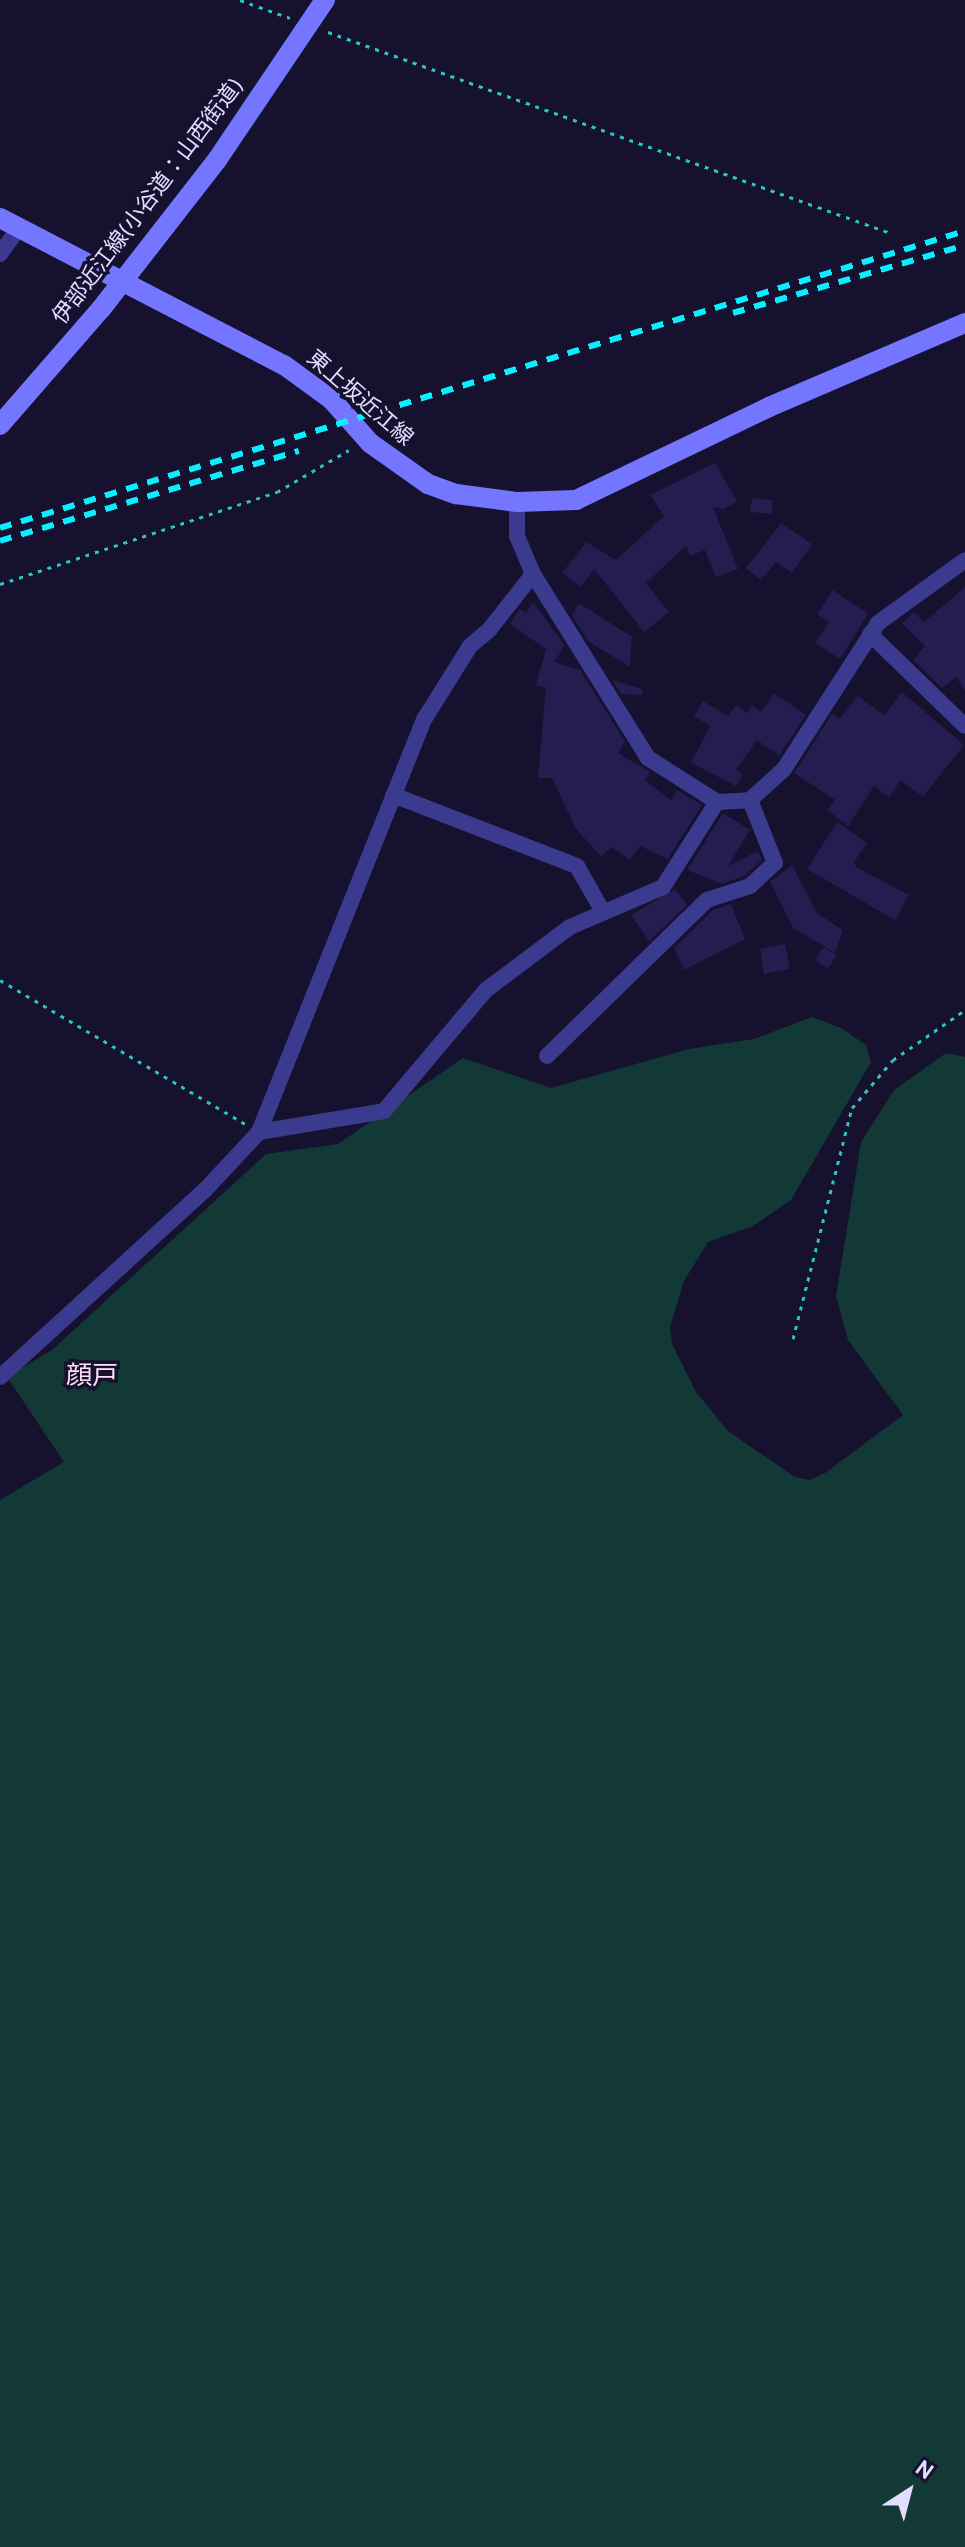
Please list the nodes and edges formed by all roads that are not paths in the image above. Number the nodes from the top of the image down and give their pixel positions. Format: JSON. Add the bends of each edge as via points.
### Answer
{"nodes":[{"id":1,"x":325,"y":0,"type":"edge"},
{"id":2,"x":0,"y":218,"type":"edge"},
{"id":3,"x":19,"y":228,"type":"junction"},
{"id":4,"x":0,"y":254,"type":"edge"},
{"id":5,"x":122,"y":282,"type":"junction"},
{"id":6,"x":965,"y":323,"type":"edge"},
{"id":7,"x":0,"y":425,"type":"edge"},
{"id":8,"x":517,"y":502,"type":"junction"},
{"id":9,"x":965,"y":560,"type":"edge"},
{"id":10,"x":533,"y":574,"type":"junction"},
{"id":11,"x":870,"y":634,"type":"junction"},
{"id":12,"x":965,"y":726,"type":"edge"},
{"id":13,"x":393,"y":795,"type":"junction"},
{"id":14,"x":750,"y":800,"type":"junction"},
{"id":15,"x":717,"y":802,"type":"junction"},
{"id":16,"x":603,"y":912,"type":"junction"},
{"id":17,"x":547,"y":1056,"type":"dead end"},
{"id":18,"x":259,"y":1132,"type":"junction"},
{"id":19,"x":0,"y":1377,"type":"edge"}],
"edges":[{"from":1,"to":5,"type":"main road","name":"伊部近江線(小谷道：山西街道)","via":[[217,160]]},
{"from":2,"to":3,"type":"main road","name":"東上坂近江線"},
{"from":3,"to":4,"type":"street"},
{"from":3,"to":5,"type":"main road","name":"東上坂近江線"},
{"from":5,"to":7,"type":"main road","name":"伊部近江線(小谷道：山西街道)"},
{"from":5,"to":8,"type":"main road","name":"東上坂近江線","via":[[284,365],[332,400],[370,443],[428,484],[456,494]]},
{"from":6,"to":8,"type":"main road","name":"東上坂近江線","via":[[769,407],[576,500]]},
{"from":8,"to":10,"type":"street","via":[[517,536]]},
{"from":9,"to":11,"type":"street"},
{"from":10,"to":13,"type":"street","via":[[470,646],[425,718]]},
{"from":10,"to":15,"type":"street","via":[[648,758]]},
{"from":11,"to":12,"type":"street"},
{"from":11,"to":14,"type":"street","via":[[784,769]]},
{"from":13,"to":16,"type":"street","via":[[577,866]]},
{"from":13,"to":18,"type":"street"},
{"from":14,"to":15,"type":"street"},
{"from":14,"to":17,"type":"street","via":[[775,863],[750,886],[707,900]]},
{"from":15,"to":16,"type":"street","via":[[663,887]]},
{"from":16,"to":18,"type":"street","via":[[570,927],[486,990],[384,1111]]},
{"from":18,"to":19,"type":"street","via":[[205,1190]]}]}
